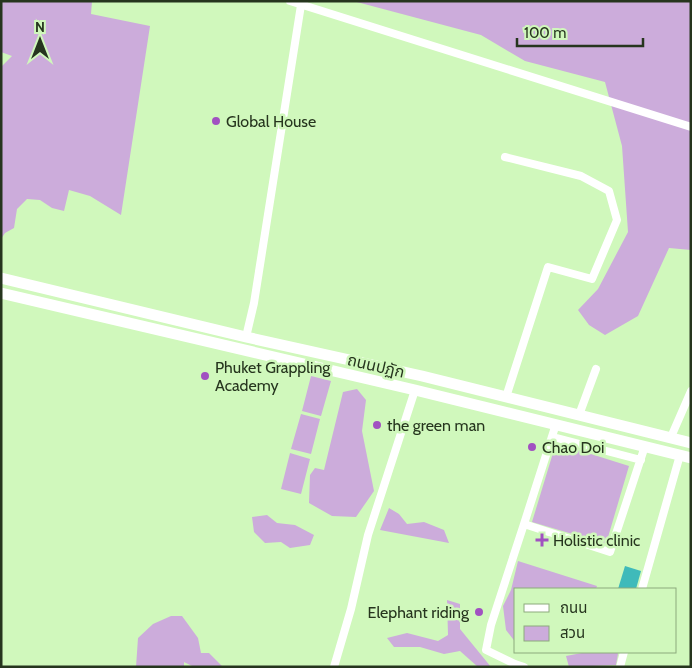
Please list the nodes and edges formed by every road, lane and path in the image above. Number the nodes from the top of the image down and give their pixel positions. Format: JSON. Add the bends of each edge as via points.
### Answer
{"nodes":[{"id":1,"x":290,"y":1,"type":"edge"},
{"id":2,"x":302,"y":3,"type":"edge"},
{"id":3,"x":691,"y":127,"type":"edge"},
{"id":4,"x":505,"y":157,"type":"dead end"},
{"id":5,"x":1,"y":278,"type":"edge"},
{"id":6,"x":1,"y":294,"type":"edge"},
{"id":7,"x":220,"y":330,"type":"junction"},
{"id":8,"x":246,"y":337,"type":"junction"},
{"id":9,"x":218,"y":344,"type":"junction"},
{"id":10,"x":596,"y":369,"type":"dead end"},
{"id":11,"x":415,"y":390,"type":"junction"},
{"id":12,"x":691,"y":391,"type":"edge"},
{"id":13,"x":506,"y":397,"type":"junction"},
{"id":14,"x":579,"y":415,"type":"junction"},
{"id":15,"x":556,"y":424,"type":"junction"},
{"id":16,"x":553,"y":437,"type":"junction"},
{"id":17,"x":671,"y":437,"type":"junction"},
{"id":18,"x":691,"y":443,"type":"edge"},
{"id":19,"x":646,"y":446,"type":"junction"},
{"id":20,"x":685,"y":457,"type":"edge"},
{"id":21,"x":641,"y":460,"type":"junction"},
{"id":22,"x":524,"y":524,"type":"junction"},
{"id":23,"x":642,"y":588,"type":"edge"},
{"id":24,"x":624,"y":653,"type":"edge"},
{"id":25,"x":334,"y":667,"type":"edge"},
{"id":26,"x":524,"y":667,"type":"edge"},
{"id":27,"x":620,"y":667,"type":"edge"}],
"edges":[{"from":1,"to":2,"type":"street"},
{"from":2,"to":3,"type":"street"},
{"from":2,"to":8,"type":"street"},
{"from":4,"to":13,"type":"street","via":[[581,176],[609,191],[617,220],[592,279],[548,267]]},
{"from":5,"to":7,"type":"main road","name":"ถนนปฏัก"},
{"from":6,"to":9,"type":"main road","name":"ถนนปฏัก"},
{"from":7,"to":8,"type":"main road","name":"ถนนปฏัก"},
{"from":7,"to":9,"type":"main road"},
{"from":8,"to":13,"type":"main road","name":"ถนนปฏัก"},
{"from":9,"to":11,"type":"main road","name":"ถนนปฏัก"},
{"from":10,"to":14,"type":"street"},
{"from":11,"to":15,"type":"main road","name":"ถนนปฏัก"},
{"from":11,"to":25,"type":"street","via":[[368,535]]},
{"from":12,"to":17,"type":"street"},
{"from":13,"to":14,"type":"main road","name":"ถนนปฏัก"},
{"from":14,"to":17,"type":"main road","name":"ถนนปฏัก"},
{"from":15,"to":16,"type":"street"},
{"from":15,"to":19,"type":"main road","name":"ถนนปฏัก"},
{"from":16,"to":21,"type":"street"},
{"from":16,"to":22,"type":"street"},
{"from":17,"to":18,"type":"main road","name":"ถนนปฏัก"},
{"from":19,"to":20,"type":"main road","name":"ถนนปฏัก"},
{"from":19,"to":21,"type":"street"},
{"from":20,"to":23,"type":"street"},
{"from":21,"to":22,"type":"street","via":[[610,552]]},
{"from":22,"to":26,"type":"street","via":[[486,650]]},
{"from":24,"to":27,"type":"street"}]}
